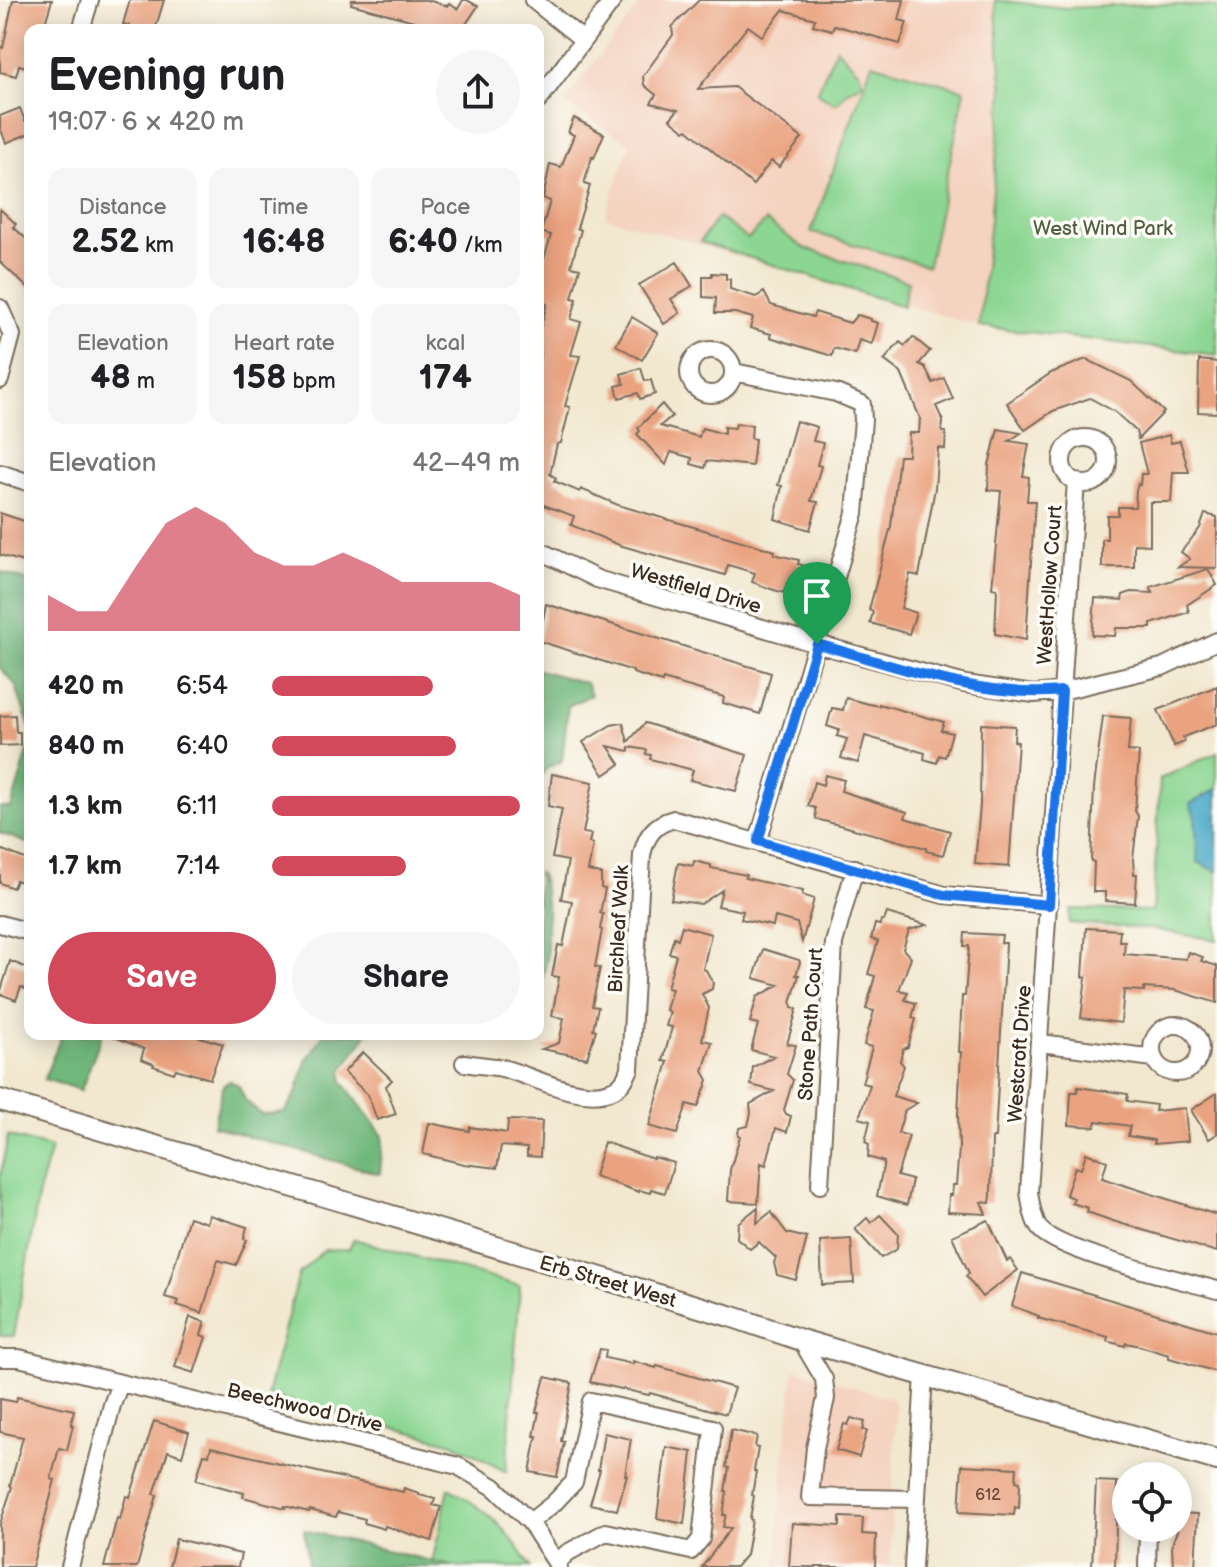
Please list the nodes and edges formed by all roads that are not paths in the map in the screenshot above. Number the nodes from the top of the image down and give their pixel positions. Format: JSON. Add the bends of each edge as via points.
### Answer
{"nodes":[{"id":1,"x":90,"y":0,"type":"edge"},
{"id":2,"x":533,"y":0,"type":"edge"},
{"id":3,"x":613,"y":0,"type":"edge"},
{"id":4,"x":83,"y":24,"type":"edge"},
{"id":5,"x":582,"y":39,"type":"junction"},
{"id":6,"x":544,"y":93,"type":"edge"},
{"id":7,"x":0,"y":308,"type":"edge"},
{"id":8,"x":734,"y":372,"type":"dead end"},
{"id":9,"x":0,"y":380,"type":"edge"},
{"id":10,"x":0,"y":473,"type":"edge"},
{"id":11,"x":24,"y":481,"type":"edge"},
{"id":12,"x":1076,"y":481,"type":"dead end"},
{"id":13,"x":544,"y":553,"type":"edge"},
{"id":14,"x":1217,"y":641,"type":"edge"},
{"id":15,"x":817,"y":644,"type":"junction"},
{"id":16,"x":1062,"y":691,"type":"junction"},
{"id":17,"x":758,"y":841,"type":"junction"},
{"id":18,"x":855,"y":868,"type":"junction"},
{"id":19,"x":1049,"y":905,"type":"junction"},
{"id":20,"x":0,"y":924,"type":"edge"},
{"id":21,"x":24,"y":930,"type":"edge"},
{"id":22,"x":1041,"y":1043,"type":"junction"},
{"id":23,"x":1153,"y":1058,"type":"dead end"},
{"id":24,"x":464,"y":1063,"type":"dead end"},
{"id":25,"x":0,"y":1100,"type":"edge"},
{"id":26,"x":820,"y":1185,"type":"dead end"},
{"id":27,"x":1217,"y":1290,"type":"edge"},
{"id":28,"x":801,"y":1340,"type":"junction"},
{"id":29,"x":0,"y":1358,"type":"edge"},
{"id":30,"x":924,"y":1374,"type":"junction"},
{"id":31,"x":120,"y":1383,"type":"junction"},
{"id":32,"x":1217,"y":1460,"type":"edge"},
{"id":33,"x":917,"y":1499,"type":"junction"},
{"id":34,"x":530,"y":1522,"type":"junction"},
{"id":35,"x":1148,"y":1542,"type":"edge"},
{"id":36,"x":559,"y":1565,"type":"edge"},
{"id":37,"x":70,"y":1567,"type":"edge"},
{"id":38,"x":913,"y":1567,"type":"edge"},
{"id":39,"x":1147,"y":1567,"type":"edge"}],
"edges":[{"from":1,"to":4,"type":"street"},
{"from":2,"to":5,"type":"street"},
{"from":3,"to":5,"type":"street"},
{"from":5,"to":6,"type":"street"},
{"from":7,"to":9,"type":"street","via":[[12,335]]},
{"from":8,"to":15,"type":"street","via":[[836,393],[862,404],[855,513]]},
{"from":10,"to":11,"type":"street"},
{"from":12,"to":16,"type":"street","name":"WestHollow Court"},
{"from":13,"to":15,"type":"street","name":"Westfield Drive","via":[[597,579]]},
{"from":14,"to":16,"type":"street","name":"Westfield Drive","via":[[1162,667]]},
{"from":15,"to":16,"type":"street","name":"Westfield Drive","via":[[965,684],[1034,694]]},
{"from":15,"to":17,"type":"street"},
{"from":16,"to":19,"type":"street","name":"Westcroft Drive"},
{"from":17,"to":18,"type":"street","name":"Birchleaf Walk"},
{"from":17,"to":24,"type":"street","name":"Birchleaf Walk","via":[[674,819],[654,828],[645,840],[630,1069],[623,1084],[594,1094],[577,1092],[500,1068]]},
{"from":18,"to":19,"type":"street","name":"Birchleaf Walk","via":[[944,895]]},
{"from":18,"to":26,"type":"street","name":"Stone Path Court","via":[[834,943]]},
{"from":19,"to":22,"type":"street","name":"Westcroft Drive"},
{"from":20,"to":21,"type":"street"},
{"from":22,"to":23,"type":"street"},
{"from":22,"to":27,"type":"street","name":"Westcroft Drive","via":[[1029,1192],[1041,1230],[1077,1249]]},
{"from":25,"to":28,"type":"main road","name":"Erb Street West"},
{"from":28,"to":30,"type":"main road","name":"Erb Street West"},
{"from":28,"to":33,"type":"street","via":[[824,1379],[826,1398],[810,1497]]},
{"from":29,"to":31,"type":"street","name":"Beechwood Drive"},
{"from":30,"to":32,"type":"main road","name":"Erb Street West"},
{"from":30,"to":33,"type":"street"},
{"from":31,"to":34,"type":"street","name":"Beechwood Drive","via":[[458,1466],[494,1487]]},
{"from":31,"to":37,"type":"street"},
{"from":33,"to":38,"type":"street"},
{"from":34,"to":36,"type":"street","name":"Beechwood Drive"},
{"from":34,"to":36,"type":"street","via":[[574,1482],[591,1401],[713,1428],[701,1539],[691,1551],[606,1532],[567,1553]]},
{"from":35,"to":39,"type":"street"}]}
